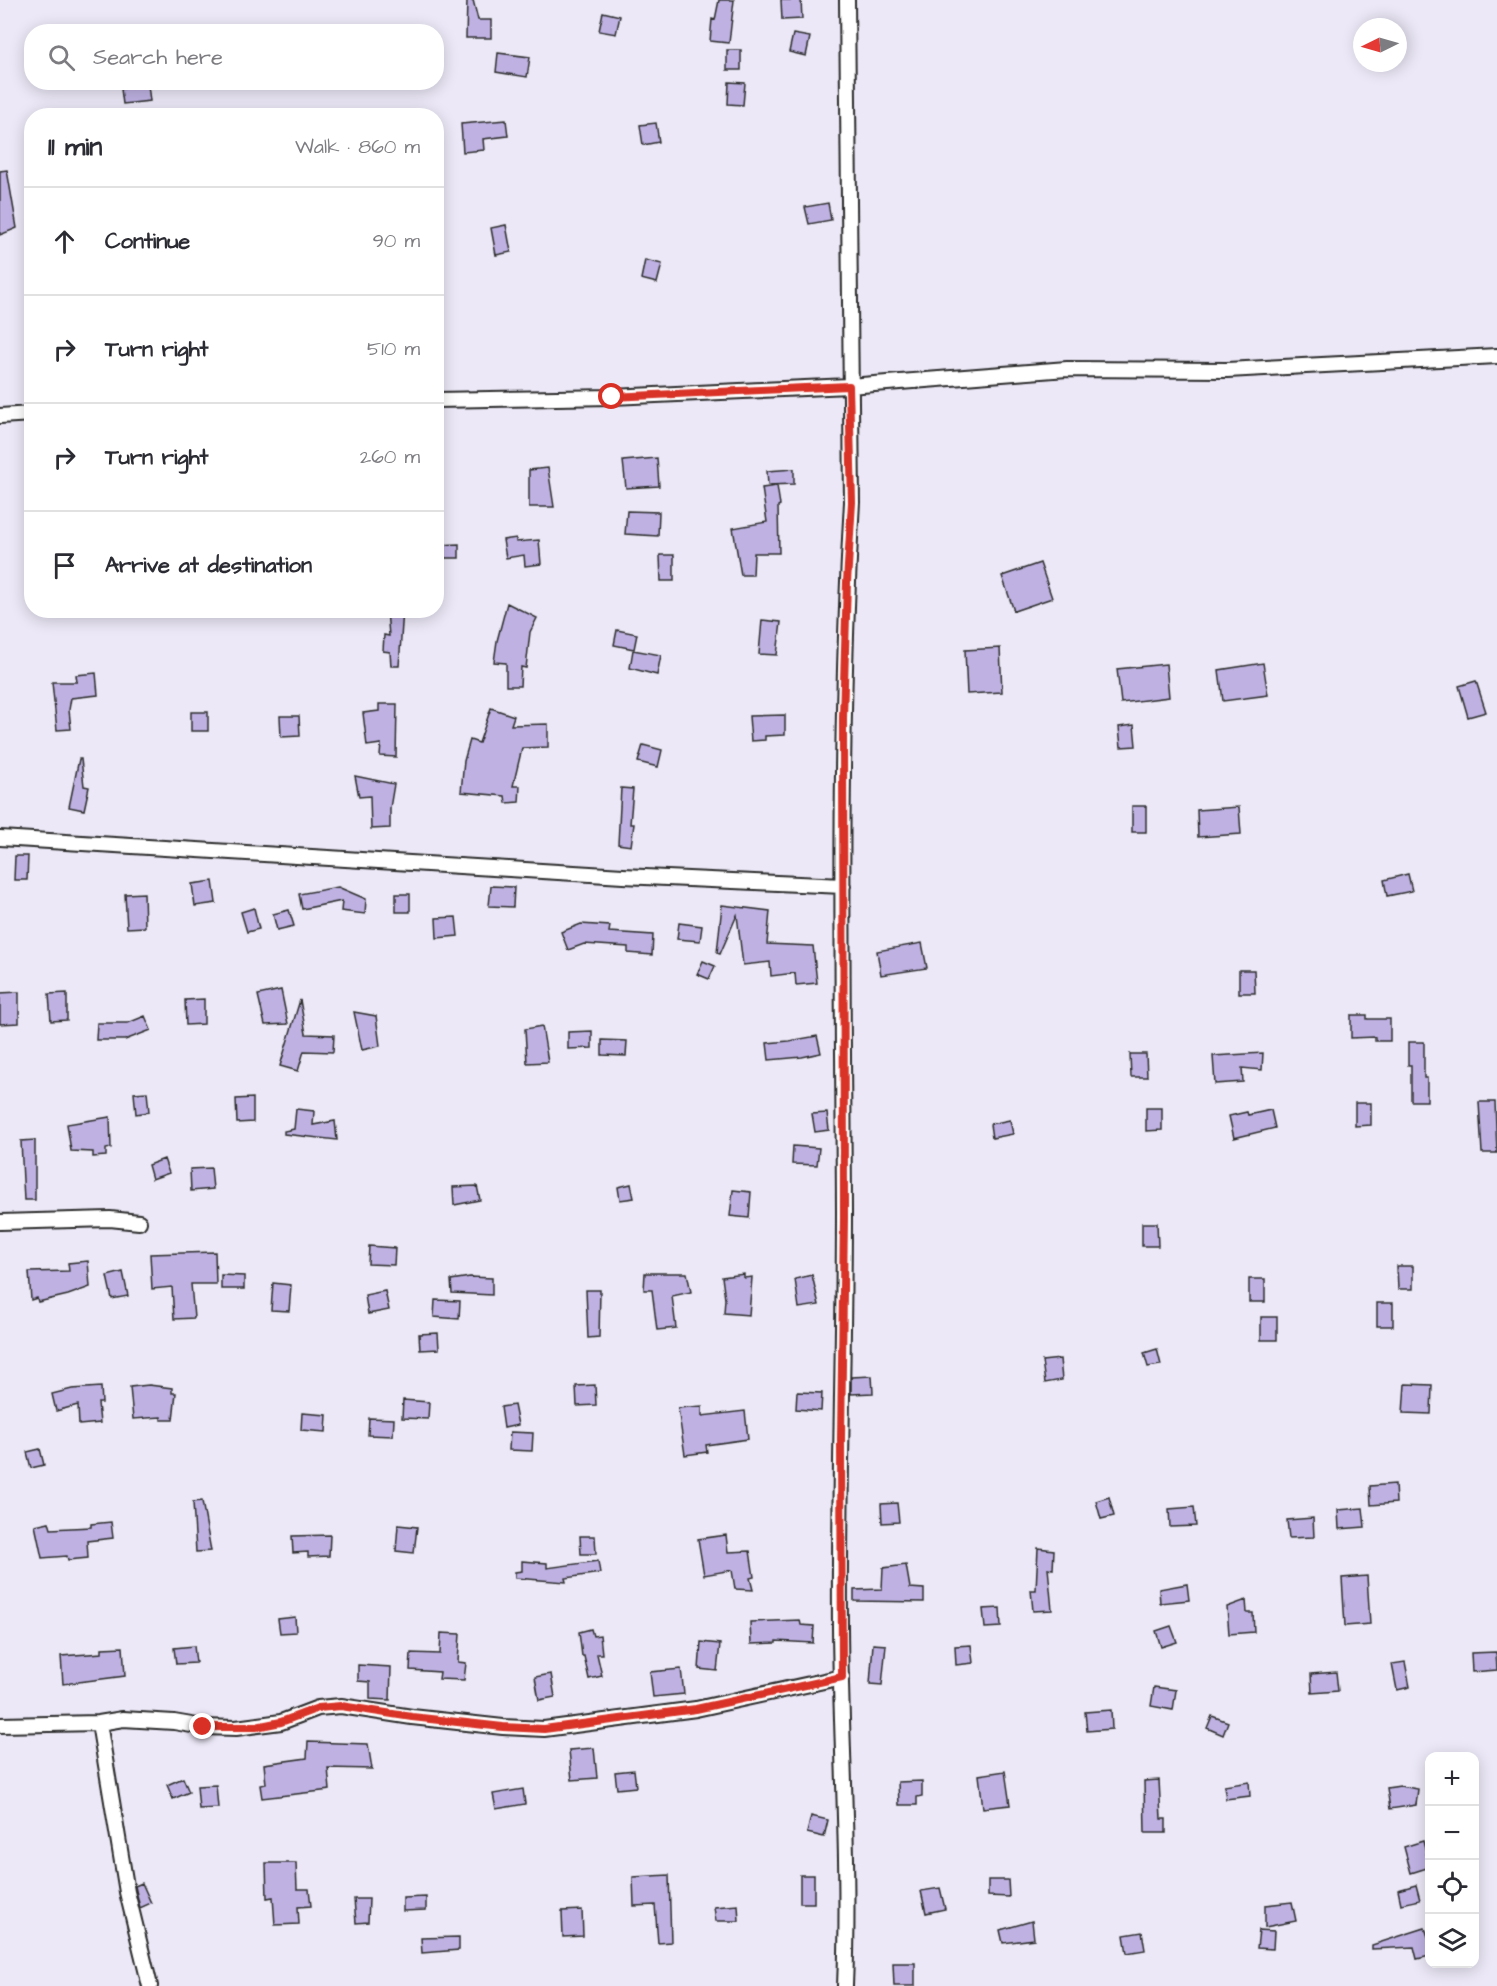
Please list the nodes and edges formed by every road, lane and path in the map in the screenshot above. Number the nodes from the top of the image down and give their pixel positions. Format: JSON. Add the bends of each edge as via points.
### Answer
{"nodes":[{"id":1,"x":847,"y":0,"type":"edge"},
{"id":2,"x":1497,"y":356,"type":"edge"},
{"id":3,"x":849,"y":386,"type":"junction"},
{"id":4,"x":444,"y":400,"type":"edge"},
{"id":5,"x":24,"y":414,"type":"edge"},
{"id":6,"x":0,"y":416,"type":"edge"},
{"id":7,"x":0,"y":838,"type":"edge"},
{"id":8,"x":843,"y":886,"type":"junction"},
{"id":9,"x":0,"y":1222,"type":"edge"},
{"id":10,"x":139,"y":1222,"type":"dead end"},
{"id":11,"x":842,"y":1677,"type":"junction"},
{"id":12,"x":99,"y":1723,"type":"junction"},
{"id":13,"x":0,"y":1725,"type":"edge"},
{"id":14,"x":150,"y":1986,"type":"edge"},
{"id":15,"x":845,"y":1986,"type":"edge"}],
"edges":[{"from":1,"to":3,"type":"street"},
{"from":2,"to":3,"type":"street","via":[[1227,370],[1067,369]]},
{"from":3,"to":4,"type":"street"},
{"from":3,"to":8,"type":"street","via":[[852,502],[843,718]]},
{"from":5,"to":6,"type":"street"},
{"from":7,"to":8,"type":"street"},
{"from":8,"to":11,"type":"street"},
{"from":9,"to":10,"type":"street"},
{"from":11,"to":12,"type":"street","via":[[696,1709],[544,1729],[341,1706],[318,1708],[281,1722],[236,1728],[143,1719]]},
{"from":11,"to":15,"type":"street"},
{"from":12,"to":13,"type":"street"},
{"from":12,"to":14,"type":"street","via":[[127,1892]]}]}
